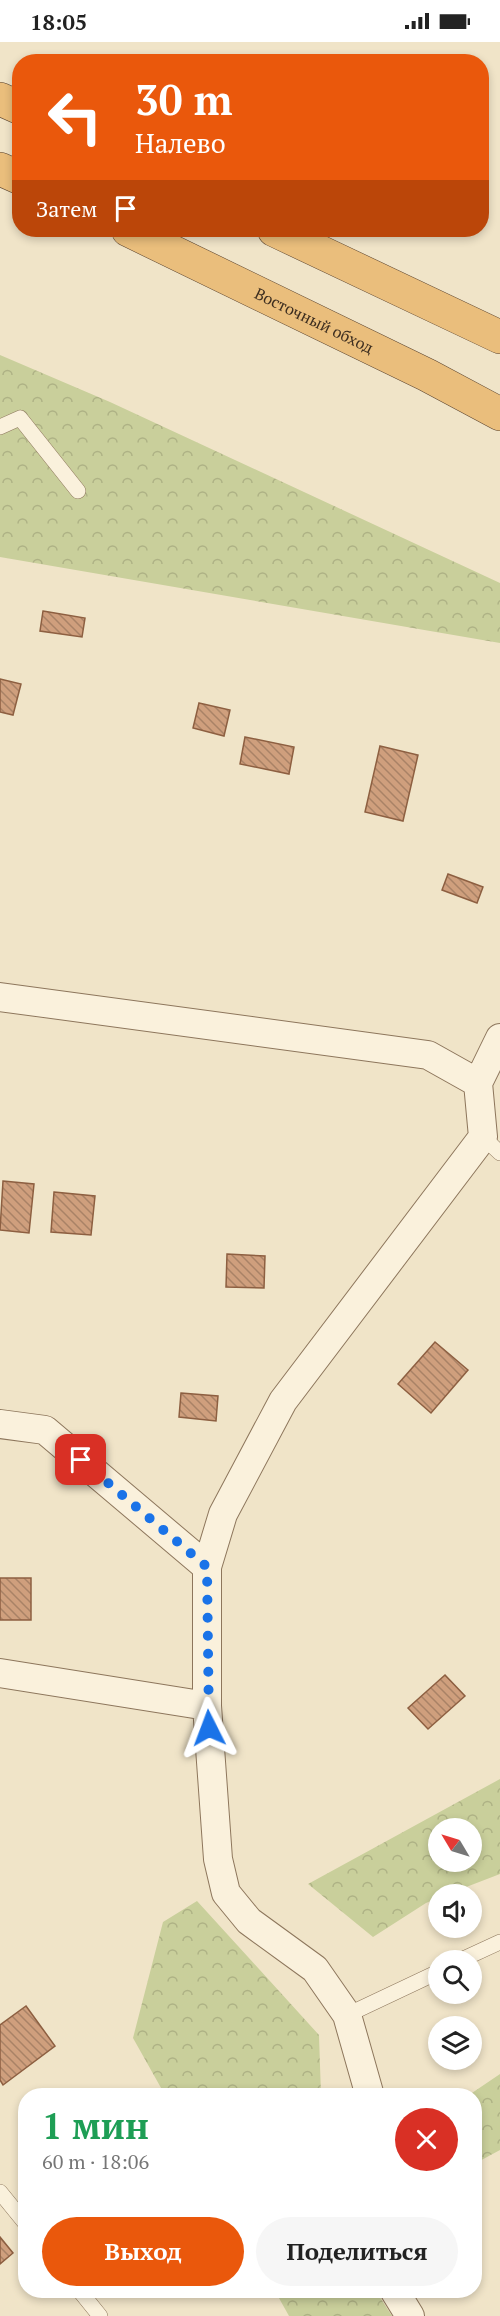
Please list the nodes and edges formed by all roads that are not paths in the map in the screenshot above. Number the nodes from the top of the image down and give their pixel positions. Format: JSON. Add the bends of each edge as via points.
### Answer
{"nodes":[{"id":1,"x":142,"y":237,"type":"edge"},
{"id":2,"x":289,"y":237,"type":"edge"},
{"id":3,"x":500,"y":337,"type":"edge"},
{"id":4,"x":500,"y":414,"type":"edge"},
{"id":5,"x":0,"y":427,"type":"edge"},
{"id":6,"x":78,"y":491,"type":"dead end"},
{"id":7,"x":0,"y":997,"type":"edge"},
{"id":8,"x":500,"y":1038,"type":"edge"},
{"id":9,"x":478,"y":1083,"type":"junction"},
{"id":10,"x":491,"y":1145,"type":"edge"},
{"id":11,"x":0,"y":1424,"type":"edge"},
{"id":12,"x":207,"y":1567,"type":"junction"},
{"id":13,"x":0,"y":1673,"type":"edge"},
{"id":14,"x":207,"y":1706,"type":"junction"},
{"id":15,"x":500,"y":1942,"type":"edge"},
{"id":16,"x":482,"y":1950,"type":"edge"},
{"id":17,"x":428,"y":1977,"type":"edge"},
{"id":18,"x":347,"y":2015,"type":"junction"},
{"id":19,"x":368,"y":2088,"type":"edge"},
{"id":20,"x":0,"y":2192,"type":"edge"},
{"id":21,"x":18,"y":2213,"type":"edge"},
{"id":22,"x":85,"y":2298,"type":"edge"},
{"id":23,"x":399,"y":2298,"type":"edge"},
{"id":24,"x":100,"y":2316,"type":"edge"},
{"id":25,"x":410,"y":2316,"type":"edge"}],
"edges":[{"from":1,"to":4,"type":"highway","name":"Восточный обход"},
{"from":2,"to":3,"type":"highway"},
{"from":5,"to":6,"type":"lane","via":[[20,418]]},
{"from":7,"to":9,"type":"street","via":[[428,1055]]},
{"from":8,"to":9,"type":"street"},
{"from":9,"to":10,"type":"street"},
{"from":10,"to":12,"type":"street","via":[[283,1401],[223,1514]]},
{"from":11,"to":12,"type":"street","via":[[45,1430]]},
{"from":12,"to":14,"type":"street"},
{"from":13,"to":14,"type":"street"},
{"from":14,"to":18,"type":"street","via":[[218,1859],[226,1893],[249,1921],[315,1969]]},
{"from":15,"to":16,"type":"lane"},
{"from":17,"to":18,"type":"lane"},
{"from":18,"to":19,"type":"street"},
{"from":20,"to":21,"type":"lane"},
{"from":22,"to":24,"type":"lane"},
{"from":23,"to":25,"type":"street"}]}
